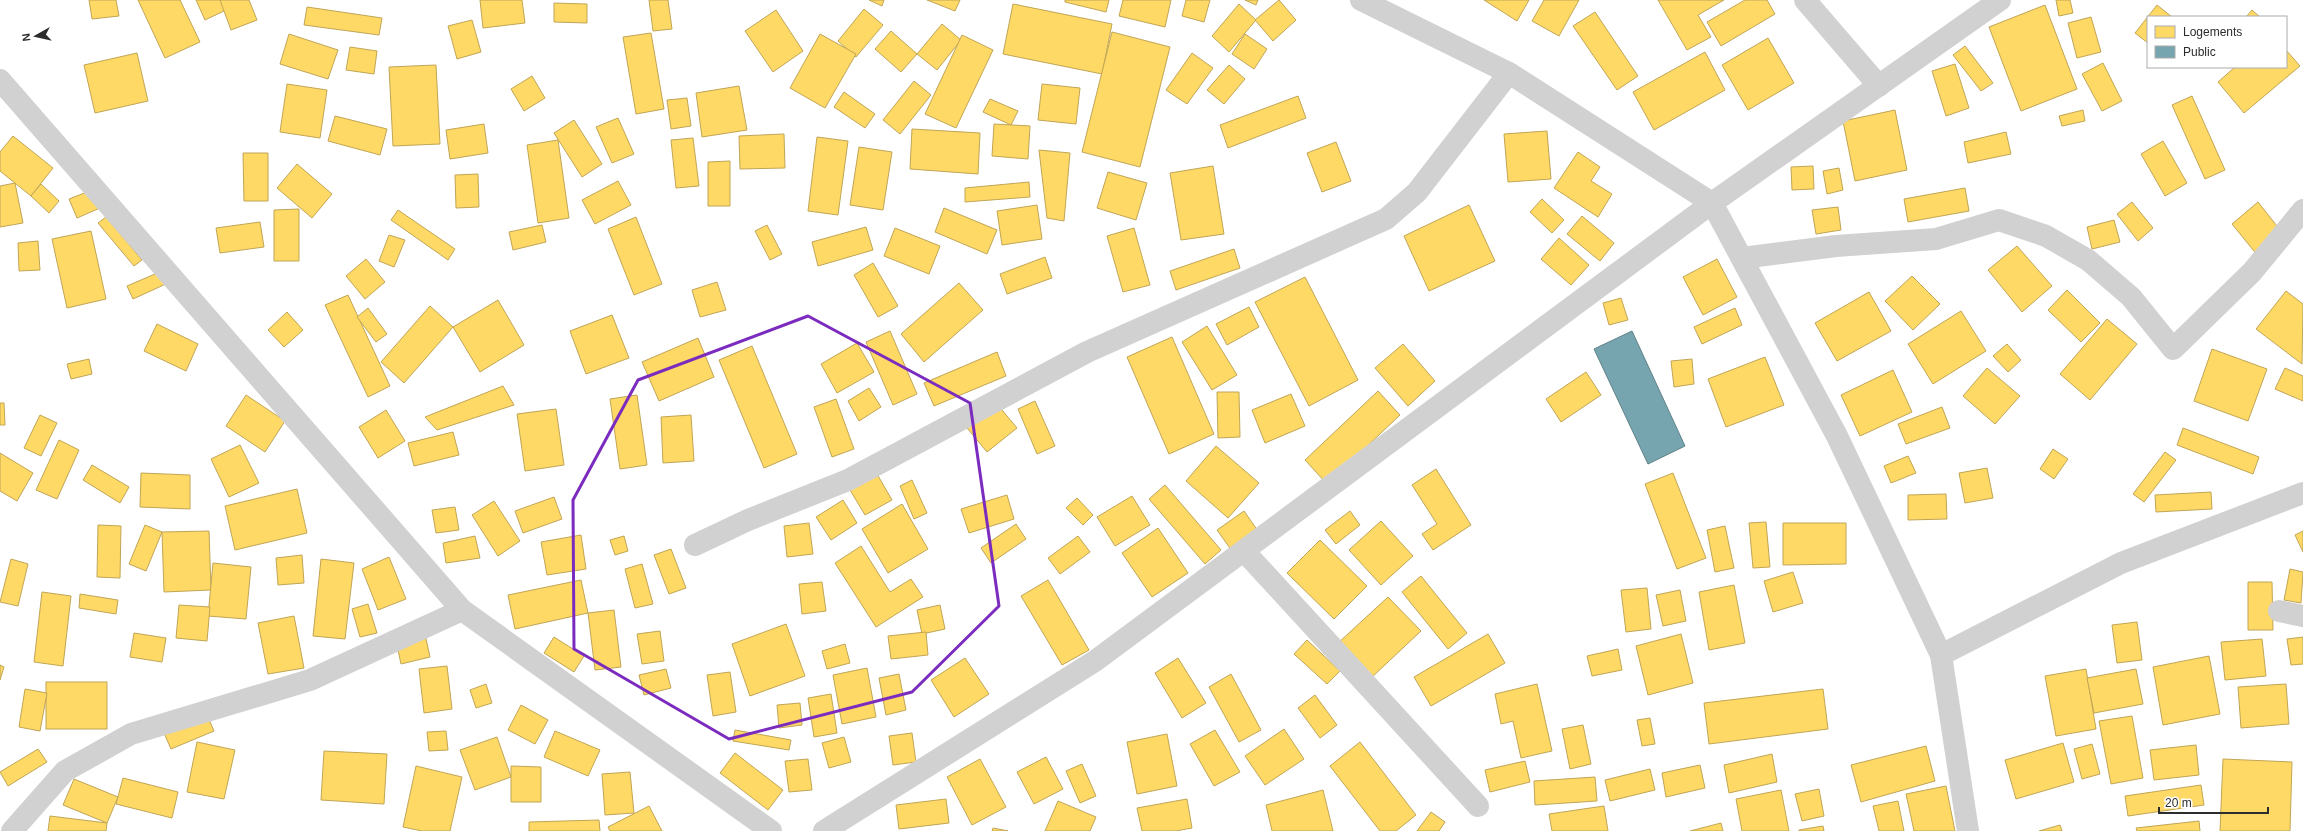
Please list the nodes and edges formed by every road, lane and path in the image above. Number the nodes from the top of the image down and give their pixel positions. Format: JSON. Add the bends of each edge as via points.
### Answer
{"nodes":[{"id":1,"x":1805,"y":0,"type":"edge"},
{"id":2,"x":2000,"y":0,"type":"edge"},
{"id":3,"x":1374,"y":3,"type":"edge"},
{"id":4,"x":1509,"y":73,"type":"junction"},
{"id":5,"x":0,"y":80,"type":"edge"},
{"id":6,"x":1879,"y":86,"type":"junction"},
{"id":7,"x":1712,"y":203,"type":"junction"},
{"id":8,"x":2303,"y":210,"type":"edge"},
{"id":9,"x":1742,"y":258,"type":"junction"},
{"id":10,"x":2303,"y":494,"type":"edge"},
{"id":11,"x":695,"y":545,"type":"dead end"},
{"id":12,"x":1244,"y":551,"type":"junction"},
{"id":13,"x":462,"y":610,"type":"junction"},
{"id":14,"x":2279,"y":611,"type":"dead end"},
{"id":15,"x":2303,"y":616,"type":"edge"},
{"id":16,"x":1941,"y":655,"type":"junction"},
{"id":17,"x":1478,"y":806,"type":"dead end"},
{"id":18,"x":12,"y":831,"type":"edge"},
{"id":19,"x":771,"y":831,"type":"edge"},
{"id":20,"x":824,"y":831,"type":"edge"},
{"id":21,"x":1968,"y":831,"type":"edge"}],
"edges":[{"from":1,"to":6,"type":"street"},
{"from":2,"to":6,"type":"street"},
{"from":3,"to":4,"type":"street"},
{"from":4,"to":7,"type":"street"},
{"from":4,"to":11,"type":"street","via":[[1417,192],[1386,219],[1086,352],[848,480],[748,520]]},
{"from":5,"to":13,"type":"street"},
{"from":6,"to":7,"type":"street"},
{"from":7,"to":9,"type":"street"},
{"from":7,"to":12,"type":"street"},
{"from":8,"to":9,"type":"street","via":[[2252,272],[2173,349],[2131,297],[2088,260],[2046,236],[1999,220],[1936,239],[1836,246]]},
{"from":9,"to":16,"type":"street","via":[[1837,436]]},
{"from":10,"to":16,"type":"street","via":[[2121,563]]},
{"from":12,"to":17,"type":"street"},
{"from":12,"to":20,"type":"street","via":[[1095,661]]},
{"from":13,"to":18,"type":"street","via":[[310,680],[131,734],[66,771]]},
{"from":13,"to":19,"type":"street"},
{"from":14,"to":15,"type":"street"},
{"from":16,"to":21,"type":"street"}]}
